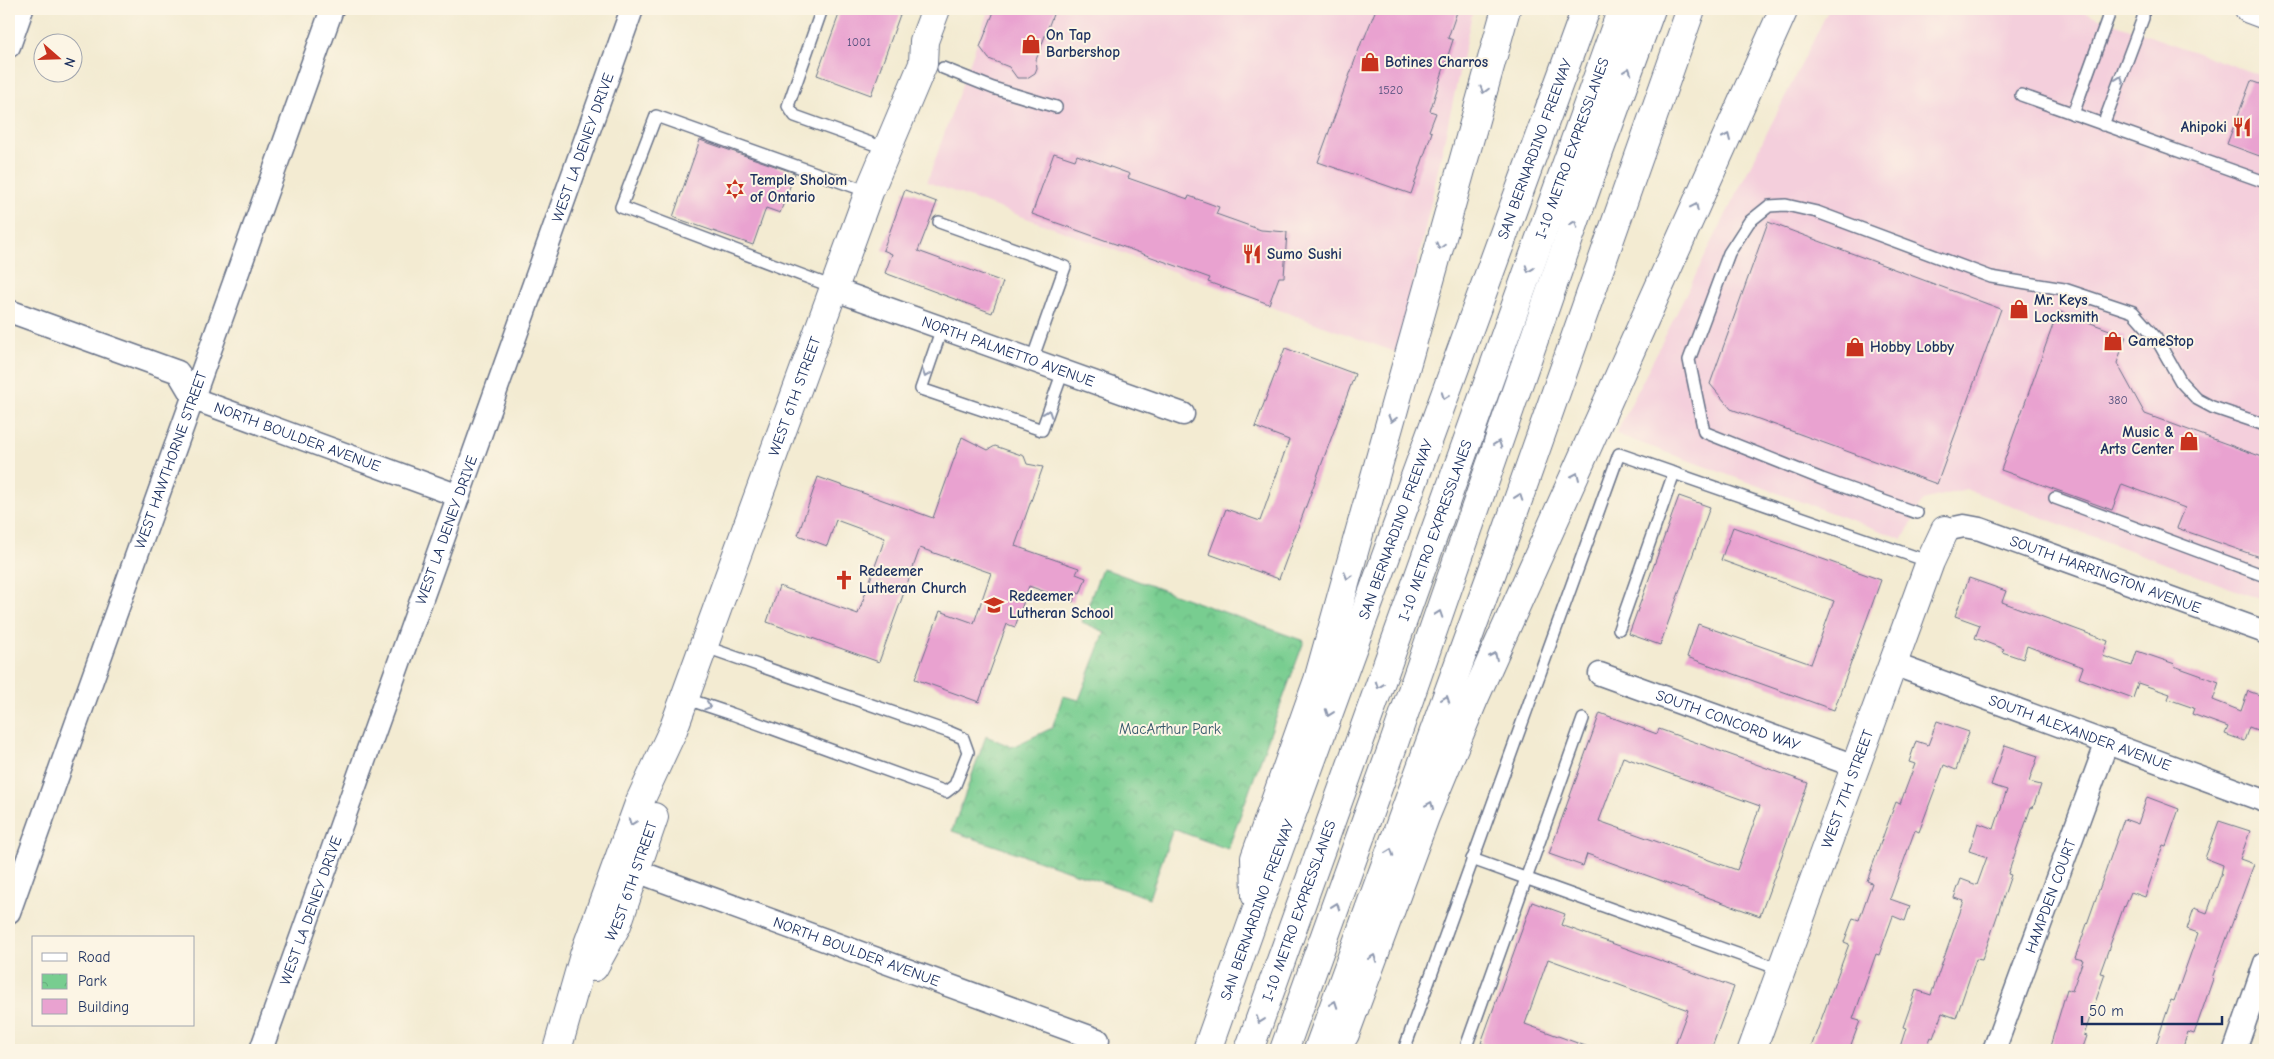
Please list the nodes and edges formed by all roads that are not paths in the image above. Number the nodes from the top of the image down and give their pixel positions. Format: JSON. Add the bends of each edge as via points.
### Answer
{"nodes":[{"id":1,"x":22,"y":9,"type":"edge"},
{"id":2,"x":332,"y":9,"type":"edge"},
{"id":3,"x":632,"y":9,"type":"edge"},
{"id":4,"x":822,"y":9,"type":"edge"},
{"id":5,"x":936,"y":9,"type":"edge"},
{"id":6,"x":953,"y":9,"type":"edge"},
{"id":7,"x":1506,"y":9,"type":"edge"},
{"id":8,"x":1586,"y":9,"type":"edge"},
{"id":9,"x":1622,"y":9,"type":"edge"},
{"id":10,"x":1651,"y":9,"type":"edge"},
{"id":11,"x":1691,"y":9,"type":"edge"},
{"id":12,"x":1784,"y":9,"type":"edge"},
{"id":13,"x":2111,"y":9,"type":"edge"},
{"id":14,"x":2143,"y":9,"type":"edge"},
{"id":15,"x":2249,"y":9,"type":"edge"},
{"id":16,"x":2265,"y":15,"type":"edge"},
{"id":17,"x":9,"y":46,"type":"edge"},
{"id":18,"x":933,"y":66,"type":"junction"},
{"id":19,"x":2021,"y":95,"type":"dead end"},
{"id":20,"x":1056,"y":107,"type":"dead end"},
{"id":21,"x":2072,"y":114,"type":"junction"},
{"id":22,"x":2103,"y":125,"type":"junction"},
{"id":23,"x":887,"y":149,"type":"junction"},
{"id":24,"x":1534,"y":153,"type":"junction"},
{"id":25,"x":2265,"y":182,"type":"edge"},
{"id":26,"x":869,"y":192,"type":"junction"},
{"id":27,"x":939,"y":222,"type":"dead end"},
{"id":28,"x":833,"y":288,"type":"junction"},
{"id":29,"x":9,"y":311,"type":"edge"},
{"id":30,"x":942,"y":328,"type":"junction"},
{"id":31,"x":1032,"y":360,"type":"junction"},
{"id":32,"x":1063,"y":371,"type":"junction"},
{"id":33,"x":194,"y":399,"type":"junction"},
{"id":34,"x":1183,"y":414,"type":"dead end"},
{"id":35,"x":2265,"y":425,"type":"edge"},
{"id":36,"x":1674,"y":473,"type":"junction"},
{"id":37,"x":459,"y":496,"type":"junction"},
{"id":38,"x":2055,"y":498,"type":"dead end"},
{"id":39,"x":1917,"y":513,"type":"dead end"},
{"id":40,"x":1944,"y":530,"type":"joint"},
{"id":41,"x":1506,"y":534,"type":"junction"},
{"id":42,"x":1930,"y":562,"type":"junction"},
{"id":43,"x":2265,"y":576,"type":"edge"},
{"id":44,"x":1619,"y":629,"type":"dead end"},
{"id":45,"x":2265,"y":632,"type":"edge"},
{"id":46,"x":703,"y":646,"type":"junction"},
{"id":47,"x":1392,"y":650,"type":"junction"},
{"id":48,"x":1894,"y":664,"type":"junction"},
{"id":49,"x":1600,"y":674,"type":"dead end"},
{"id":50,"x":684,"y":698,"type":"junction"},
{"id":51,"x":1583,"y":719,"type":"dead end"},
{"id":52,"x":2107,"y":742,"type":"junction"},
{"id":53,"x":1394,"y":743,"type":"junction"},
{"id":54,"x":1855,"y":766,"type":"junction"},
{"id":55,"x":2265,"y":800,"type":"edge"},
{"id":56,"x":1472,"y":860,"type":"junction"},
{"id":57,"x":626,"y":867,"type":"junction"},
{"id":58,"x":1525,"y":878,"type":"junction"},
{"id":59,"x":9,"y":912,"type":"edge"},
{"id":60,"x":1256,"y":912,"type":"junction"},
{"id":61,"x":2265,"y":963,"type":"edge"},
{"id":62,"x":1782,"y":970,"type":"junction"},
{"id":63,"x":1098,"y":1040,"type":"dead end"},
{"id":64,"x":1467,"y":1044,"type":"dead end"},
{"id":65,"x":261,"y":1050,"type":"edge"},
{"id":66,"x":557,"y":1050,"type":"edge"},
{"id":67,"x":1208,"y":1050,"type":"edge"},
{"id":68,"x":1249,"y":1050,"type":"edge"},
{"id":69,"x":1284,"y":1050,"type":"edge"},
{"id":70,"x":1318,"y":1050,"type":"edge"},
{"id":71,"x":1334,"y":1050,"type":"edge"},
{"id":72,"x":1404,"y":1050,"type":"edge"},
{"id":73,"x":1752,"y":1050,"type":"edge"},
{"id":74,"x":1994,"y":1050,"type":"edge"},
{"id":75,"x":2235,"y":1050,"type":"edge"}],
"edges":[{"from":1,"to":17,"type":"street"},
{"from":2,"to":33,"type":"street","name":"WEST HAWTHORNE STREET"},
{"from":3,"to":37,"type":"street","name":"WEST LA DENEY DRIVE"},
{"from":4,"to":23,"type":"lane","via":[[788,106],[795,116]]},
{"from":5,"to":18,"type":"main road","name":"WEST 6TH STREET","via":[[924,41]]},
{"from":6,"to":18,"type":"main road","name":"WEST 6TH STREET"},
{"from":7,"to":60,"type":"main road","one_way":true,"via":[[1318,680],[1255,858]]},
{"from":8,"to":24,"type":"main road","name":"SAN BERNARDINO FREEWAY"},
{"from":9,"to":47,"type":"main road","name":"I-10 METRO EXPRESSLANES","one_way":true},
{"from":53,"to":10,"type":"main road","name":"I-10 METRO EXPRESSLANES","one_way":true},
{"from":41,"to":11,"type":"main road","one_way":true},
{"from":71,"to":12,"type":"main road","one_way":true,"via":[[1345,1034],[1425,817],[1474,699]]},
{"from":13,"to":21,"type":"lane"},
{"from":22,"to":14,"type":"lane","one_way":true,"via":[[2143,18]]},
{"from":15,"to":16,"type":"main road"},
{"from":18,"to":20,"type":"lane"},
{"from":18,"to":23,"type":"main road","name":"WEST 6TH STREET"},
{"from":19,"to":21,"type":"lane"},
{"from":21,"to":22,"type":"lane"},
{"from":22,"to":25,"type":"lane"},
{"from":23,"to":26,"type":"main road","name":"WEST 6TH STREET"},
{"from":24,"to":47,"type":"main road"},
{"from":24,"to":60,"type":"main road","name":"SAN BERNARDINO FREEWAY","one_way":true},
{"from":26,"to":28,"type":"main road","name":"WEST 6TH STREET"},
{"from":26,"to":28,"type":"lane","via":[[656,116],[621,207]]},
{"from":27,"to":31,"type":"lane","via":[[1065,267]]},
{"from":28,"to":30,"type":"street","name":"NORTH PALMETTO AVENUE"},
{"from":28,"to":46,"type":"main road","name":"WEST 6TH STREET"},
{"from":29,"to":33,"type":"street","name":"NORTH BOULDER AVENUE","via":[[178,372]]},
{"from":30,"to":31,"type":"street","name":"NORTH PALMETTO AVENUE"},
{"from":30,"to":32,"type":"lane","one_way":true,"via":[[921,388],[1042,430]]},
{"from":31,"to":32,"type":"street","name":"NORTH PALMETTO AVENUE"},
{"from":32,"to":34,"type":"street","name":"NORTH PALMETTO AVENUE"},
{"from":33,"to":37,"type":"street","name":"NORTH BOULDER AVENUE"},
{"from":33,"to":59,"type":"street","name":"WEST HAWTHORNE STREET"},
{"from":35,"to":39,"type":"lane","via":[[2197,399],[2181,382],[2156,338],[2133,312],[2064,289],[1991,277],[1817,212],[1786,205],[1769,206],[1749,222],[1729,253],[1689,360],[1704,432]]},
{"from":36,"to":42,"type":"lane"},
{"from":36,"to":44,"type":"lane"},
{"from":36,"to":56,"type":"lane","via":[[1619,454]]},
{"from":37,"to":65,"type":"street","name":"WEST LA DENEY DRIVE"},
{"from":38,"to":43,"type":"lane"},
{"from":40,"to":42,"type":"main road","name":"WEST 7TH STREET"},
{"from":40,"to":45,"type":"street","name":"SOUTH HARRINGTON AVENUE","via":[[1964,526],[1980,529]]},
{"from":41,"to":53,"type":"main road"},
{"from":70,"to":41,"type":"main road","one_way":true},
{"from":42,"to":48,"type":"main road","name":"WEST 7TH STREET"},
{"from":46,"to":50,"type":"main road","name":"WEST 6TH STREET"},
{"from":50,"to":46,"type":"lane","one_way":true,"via":[[946,792],[955,785],[968,752],[963,738],[949,732]]},
{"from":47,"to":68,"type":"main road","name":"I-10 METRO EXPRESSLANES","one_way":true},
{"from":48,"to":52,"type":"street","name":"SOUTH ALEXANDER AVENUE"},
{"from":48,"to":54,"type":"main road","name":"WEST 7TH STREET"},
{"from":49,"to":54,"type":"street","name":"SOUTH CONCORD WAY"},
{"from":50,"to":57,"type":"main road","name":"WEST 6TH STREET","via":[[673,730],[657,808]]},
{"from":51,"to":58,"type":"lane"},
{"from":52,"to":55,"type":"street","name":"SOUTH ALEXANDER AVENUE"},
{"from":52,"to":74,"type":"street","name":"HAMPDEN COURT"},
{"from":69,"to":53,"type":"main road","name":"I-10 METRO EXPRESSLANES","one_way":true},
{"from":54,"to":62,"type":"main road","name":"WEST 7TH STREET"},
{"from":56,"to":58,"type":"lane"},
{"from":56,"to":72,"type":"lane"},
{"from":57,"to":63,"type":"street","name":"NORTH BOULDER AVENUE"},
{"from":57,"to":66,"type":"main road","name":"WEST 6TH STREET","via":[[617,924],[565,1024]]},
{"from":58,"to":62,"type":"lane"},
{"from":58,"to":64,"type":"lane"},
{"from":60,"to":67,"type":"main road","name":"SAN BERNARDINO FREEWAY"},
{"from":61,"to":75,"type":"street"},
{"from":62,"to":73,"type":"main road","name":"WEST 7TH STREET"}]}
